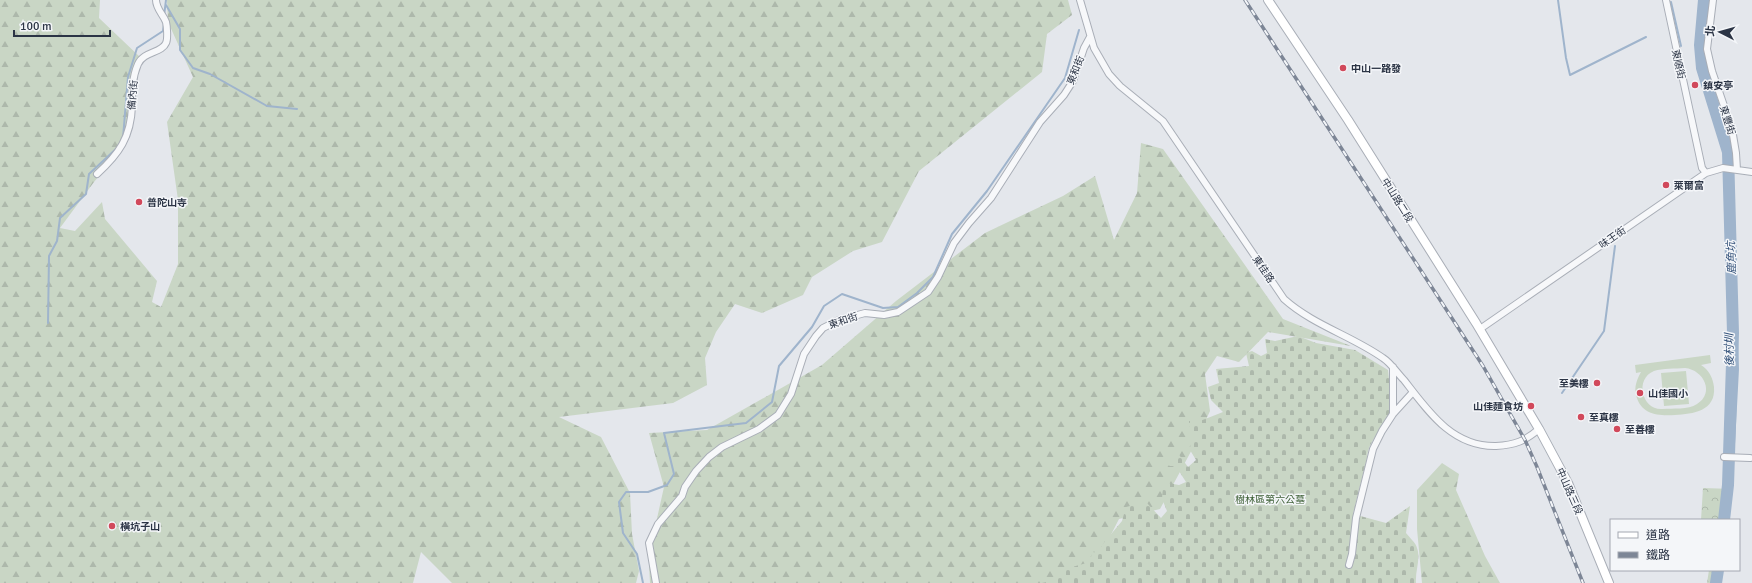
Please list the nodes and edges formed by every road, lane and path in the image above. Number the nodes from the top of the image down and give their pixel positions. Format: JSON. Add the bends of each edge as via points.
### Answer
{"nodes":[{"id":1,"x":156,"y":0,"type":"edge"},
{"id":2,"x":1080,"y":0,"type":"edge"},
{"id":3,"x":1268,"y":0,"type":"edge"},
{"id":4,"x":1666,"y":0,"type":"edge"},
{"id":5,"x":1713,"y":0,"type":"edge"},
{"id":6,"x":1090,"y":37,"type":"junction"},
{"id":7,"x":1736,"y":170,"type":"junction"},
{"id":8,"x":1752,"y":172,"type":"edge"},
{"id":9,"x":1706,"y":173,"type":"junction"},
{"id":10,"x":97,"y":174,"type":"dead end"},
{"id":11,"x":1480,"y":329,"type":"junction"},
{"id":12,"x":1393,"y":367,"type":"junction"},
{"id":13,"x":1413,"y":392,"type":"junction"},
{"id":14,"x":1524,"y":403,"type":"joint"},
{"id":15,"x":1393,"y":414,"type":"junction"},
{"id":16,"x":1540,"y":429,"type":"junction"},
{"id":17,"x":1724,"y":457,"type":"dead end"},
{"id":18,"x":1750,"y":458,"type":"dead end"},
{"id":19,"x":1349,"y":564,"type":"dead end"},
{"id":20,"x":656,"y":583,"type":"edge"},
{"id":21,"x":1609,"y":583,"type":"edge"}],
"edges":[{"from":1,"to":10,"type":"street","name":"備內街","via":[[166,22],[167,42],[163,48],[146,54],[139,62],[135,71],[127,136],[114,159]]},
{"from":2,"to":6,"type":"street","name":"東佳路"},
{"from":3,"to":11,"type":"main road","name":"中山路二段","via":[[1348,120]]},
{"from":4,"to":9,"type":"street","name":"東順街","via":[[1702,168]]},
{"from":5,"to":7,"type":"street","name":"東豐街","via":[[1707,49],[1732,129]]},
{"from":6,"to":12,"type":"street","name":"東佳路","via":[[1109,74],[1163,121],[1284,299],[1300,312],[1384,358]]},
{"from":6,"to":20,"type":"street","name":"東和街","via":[[1073,81],[1040,122],[991,198],[954,243],[928,292],[898,312],[884,315],[865,313],[839,320],[823,328],[804,354],[791,394],[778,415],[759,429],[722,447],[696,471],[682,496],[658,524],[649,543]]},
{"from":7,"to":8,"type":"street","name":"味王街"},
{"from":7,"to":9,"type":"street","name":"味王街","via":[[1723,168]]},
{"from":9,"to":11,"type":"street","name":"味王街"},
{"from":11,"to":14,"type":"main road","name":"中山路二段"},
{"from":12,"to":13,"type":"street","name":"東佳路"},
{"from":12,"to":15,"type":"street"},
{"from":13,"to":15,"type":"street"},
{"from":13,"to":16,"type":"street","name":"東佳路","via":[[1440,424],[1462,439],[1479,446],[1505,445],[1525,440]]},
{"from":14,"to":16,"type":"main road","name":"中山路三段"},
{"from":15,"to":19,"type":"street","via":[[1373,449],[1356,518]]},
{"from":16,"to":21,"type":"main road","name":"中山路三段","via":[[1568,483]]},
{"from":17,"to":18,"type":"street"}]}
